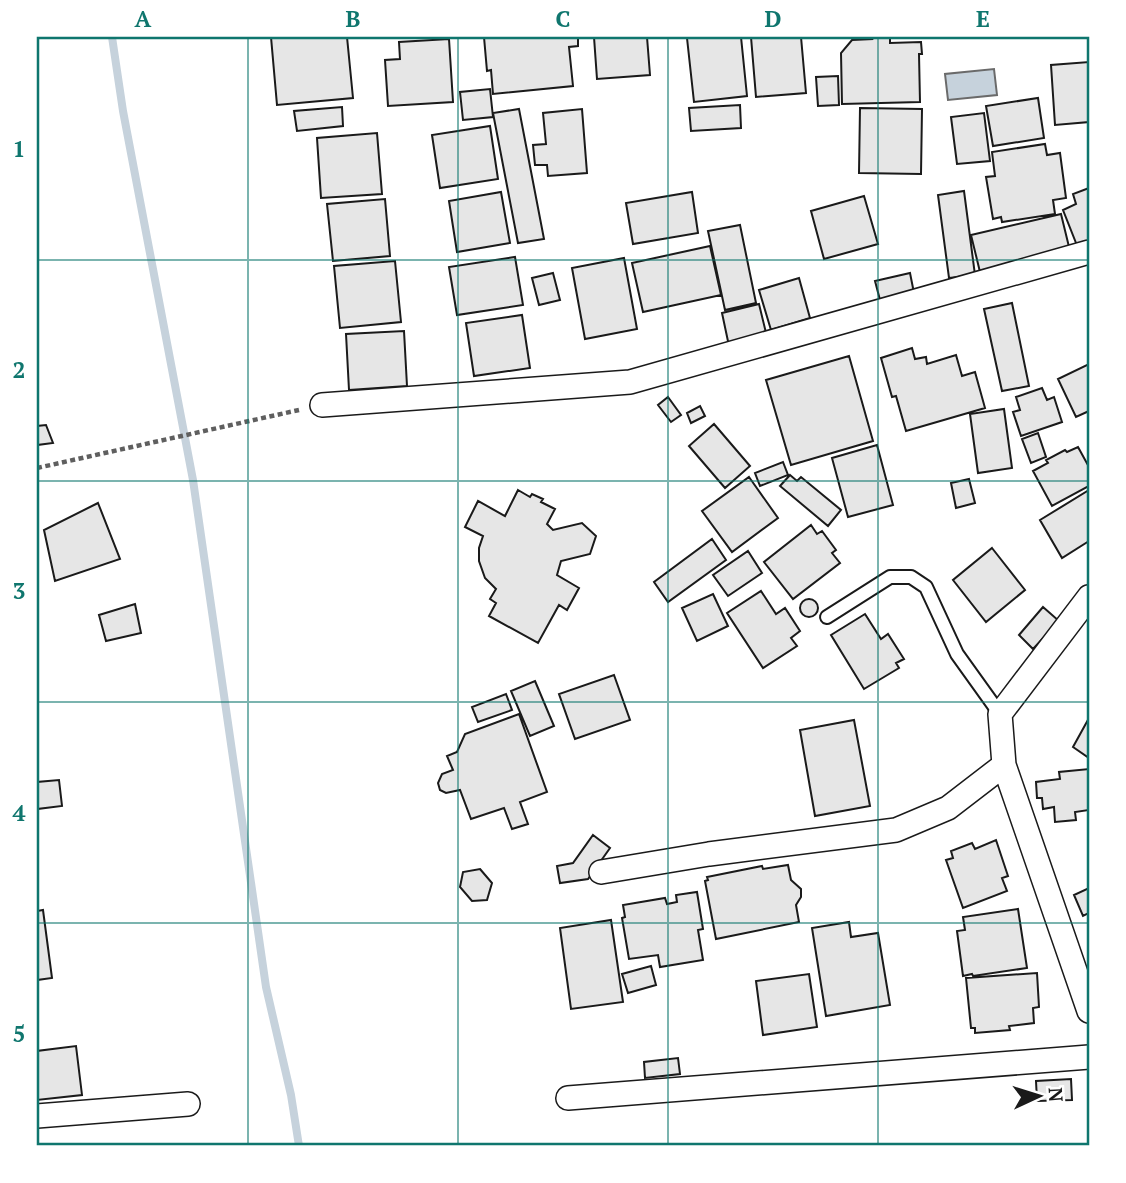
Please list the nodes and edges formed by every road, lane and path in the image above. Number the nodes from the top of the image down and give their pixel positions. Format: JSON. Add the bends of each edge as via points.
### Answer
{"nodes":[{"id":1,"x":1089,"y":251,"type":"edge"},
{"id":2,"x":321,"y":405,"type":"joint"},
{"id":3,"x":37,"y":468,"type":"edge"},
{"id":4,"x":1089,"y":597,"type":"edge"},
{"id":5,"x":827,"y":617,"type":"dead end"},
{"id":6,"x":1000,"y":714,"type":"junction"},
{"id":7,"x":1004,"y":765,"type":"junction"},
{"id":8,"x":601,"y":872,"type":"dead end"},
{"id":9,"x":1089,"y":1010,"type":"edge"},
{"id":10,"x":1089,"y":1057,"type":"edge"},
{"id":11,"x":568,"y":1098,"type":"dead end"},
{"id":12,"x":188,"y":1104,"type":"dead end"},
{"id":13,"x":37,"y":1115,"type":"edge"}],
"edges":[{"from":1,"to":2,"type":"street","via":[[630,382]]},
{"from":2,"to":3,"type":"path"},
{"from":4,"to":6,"type":"street"},
{"from":5,"to":6,"type":"lane","via":[[890,577],[911,577],[926,587],[957,654]]},
{"from":6,"to":7,"type":"street"},
{"from":7,"to":8,"type":"street","via":[[948,808],[897,830]]},
{"from":7,"to":9,"type":"street"},
{"from":10,"to":11,"type":"street"},
{"from":12,"to":13,"type":"street"}]}
